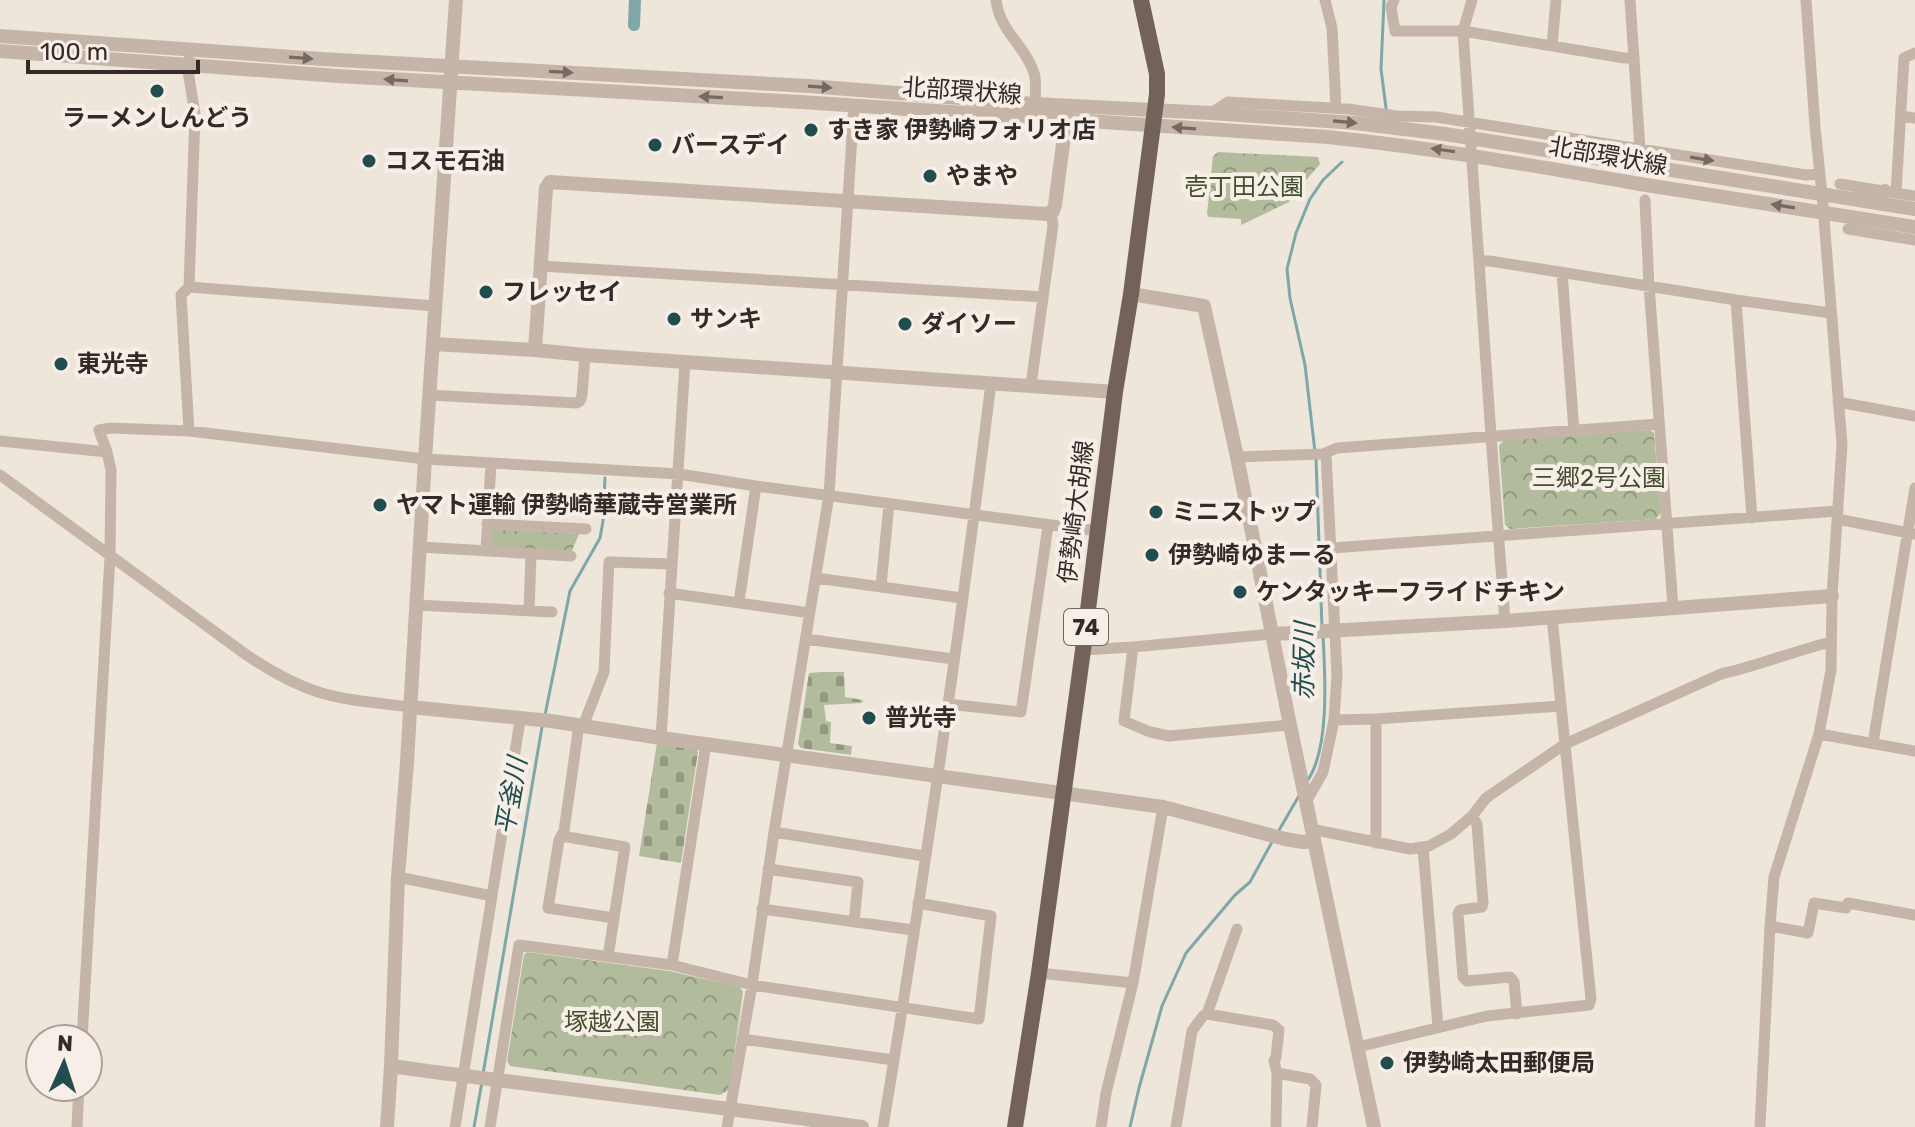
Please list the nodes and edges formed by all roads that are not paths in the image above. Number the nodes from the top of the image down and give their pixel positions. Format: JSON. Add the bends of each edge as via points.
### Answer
{"nodes":[{"id":1,"x":456,"y":0,"type":"edge"},
{"id":2,"x":996,"y":0,"type":"edge"},
{"id":3,"x":1141,"y":0,"type":"edge"},
{"id":4,"x":1325,"y":0,"type":"edge"},
{"id":5,"x":1394,"y":0,"type":"edge"},
{"id":6,"x":1472,"y":0,"type":"edge"},
{"id":7,"x":1556,"y":0,"type":"edge"},
{"id":8,"x":1630,"y":0,"type":"edge"},
{"id":9,"x":1806,"y":0,"type":"edge"},
{"id":10,"x":1463,"y":31,"type":"junction"},
{"id":11,"x":0,"y":36,"type":"edge"},
{"id":12,"x":1552,"y":46,"type":"junction"},
{"id":13,"x":0,"y":51,"type":"edge"},
{"id":14,"x":1915,"y":53,"type":"edge"},
{"id":15,"x":189,"y":57,"type":"junction"},
{"id":16,"x":1634,"y":57,"type":"junction"},
{"id":17,"x":451,"y":66,"type":"junction"},
{"id":18,"x":450,"y":83,"type":"junction"},
{"id":19,"x":1035,"y":104,"type":"junction"},
{"id":20,"x":854,"y":105,"type":"junction"},
{"id":21,"x":1336,"y":108,"type":"junction"},
{"id":22,"x":1211,"y":113,"type":"junction"},
{"id":23,"x":1902,"y":116,"type":"junction"},
{"id":24,"x":1154,"y":118,"type":"junction"},
{"id":25,"x":1915,"y":118,"type":"edge"},
{"id":26,"x":1066,"y":121,"type":"junction"},
{"id":27,"x":1470,"y":131,"type":"junction"},
{"id":28,"x":1640,"y":149,"type":"junction"},
{"id":29,"x":1472,"y":155,"type":"junction"},
{"id":30,"x":1819,"y":174,"type":"junction"},
{"id":31,"x":1840,"y":184,"type":"dead end"},
{"id":32,"x":1890,"y":192,"type":"junction"},
{"id":33,"x":1822,"y":194,"type":"junction"},
{"id":34,"x":1915,"y":196,"type":"edge"},
{"id":35,"x":1855,"y":199,"type":"junction"},
{"id":36,"x":1645,"y":200,"type":"dead end"},
{"id":37,"x":848,"y":201,"type":"junction"},
{"id":38,"x":1915,"y":209,"type":"edge"},
{"id":39,"x":1823,"y":212,"type":"junction"},
{"id":40,"x":1051,"y":213,"type":"junction"},
{"id":41,"x":1915,"y":227,"type":"edge"},
{"id":42,"x":1848,"y":229,"type":"dead end"},
{"id":43,"x":1915,"y":240,"type":"edge"},
{"id":44,"x":1479,"y":261,"type":"junction"},
{"id":45,"x":541,"y":266,"type":"junction"},
{"id":46,"x":1562,"y":272,"type":"junction"},
{"id":47,"x":843,"y":284,"type":"junction"},
{"id":48,"x":1649,"y":285,"type":"junction"},
{"id":49,"x":189,"y":287,"type":"junction"},
{"id":50,"x":1131,"y":294,"type":"junction"},
{"id":51,"x":1043,"y":297,"type":"junction"},
{"id":52,"x":1736,"y":300,"type":"junction"},
{"id":53,"x":435,"y":306,"type":"junction"},
{"id":54,"x":1831,"y":313,"type":"junction"},
{"id":55,"x":433,"y":344,"type":"junction"},
{"id":56,"x":535,"y":350,"type":"junction"},
{"id":57,"x":585,"y":355,"type":"junction"},
{"id":58,"x":685,"y":362,"type":"junction"},
{"id":59,"x":837,"y":372,"type":"junction"},
{"id":60,"x":991,"y":383,"type":"junction"},
{"id":61,"x":1031,"y":385,"type":"junction"},
{"id":62,"x":1115,"y":392,"type":"junction"},
{"id":63,"x":429,"y":395,"type":"junction"},
{"id":64,"x":1838,"y":402,"type":"junction"},
{"id":65,"x":1915,"y":416,"type":"edge"},
{"id":66,"x":1658,"y":424,"type":"junction"},
{"id":67,"x":189,"y":431,"type":"junction"},
{"id":68,"x":1574,"y":431,"type":"junction"},
{"id":69,"x":1491,"y":436,"type":"junction"},
{"id":70,"x":0,"y":441,"type":"edge"},
{"id":71,"x":107,"y":452,"type":"junction"},
{"id":72,"x":1326,"y":453,"type":"junction"},
{"id":73,"x":1237,"y":457,"type":"junction"},
{"id":74,"x":425,"y":459,"type":"junction"},
{"id":75,"x":491,"y":463,"type":"junction"},
{"id":76,"x":679,"y":474,"type":"junction"},
{"id":77,"x":0,"y":475,"type":"edge"},
{"id":78,"x":756,"y":486,"type":"junction"},
{"id":79,"x":1915,"y":488,"type":"edge"},
{"id":80,"x":829,"y":495,"type":"junction"},
{"id":81,"x":889,"y":504,"type":"junction"},
{"id":82,"x":1838,"y":515,"type":"junction"},
{"id":83,"x":974,"y":516,"type":"junction"},
{"id":84,"x":1752,"y":518,"type":"junction"},
{"id":85,"x":487,"y":524,"type":"junction"},
{"id":86,"x":1666,"y":524,"type":"junction"},
{"id":87,"x":1048,"y":526,"type":"junction"},
{"id":88,"x":586,"y":529,"type":"dead end"},
{"id":89,"x":1098,"y":531,"type":"junction"},
{"id":90,"x":1911,"y":533,"type":"edge"},
{"id":91,"x":1498,"y":537,"type":"junction"},
{"id":92,"x":420,"y":547,"type":"junction"},
{"id":93,"x":1332,"y":548,"type":"junction"},
{"id":94,"x":486,"y":551,"type":"junction"},
{"id":95,"x":531,"y":554,"type":"junction"},
{"id":96,"x":571,"y":556,"type":"dead end"},
{"id":97,"x":110,"y":557,"type":"junction"},
{"id":98,"x":671,"y":564,"type":"junction"},
{"id":99,"x":816,"y":578,"type":"junction"},
{"id":100,"x":881,"y":586,"type":"junction"},
{"id":101,"x":669,"y":593,"type":"junction"},
{"id":102,"x":1832,"y":596,"type":"junction"},
{"id":103,"x":962,"y":598,"type":"junction"},
{"id":104,"x":739,"y":602,"type":"junction"},
{"id":105,"x":416,"y":605,"type":"junction"},
{"id":106,"x":1673,"y":607,"type":"junction"},
{"id":107,"x":529,"y":611,"type":"junction"},
{"id":108,"x":552,"y":612,"type":"dead end"},
{"id":109,"x":810,"y":613,"type":"junction"},
{"id":110,"x":1552,"y":617,"type":"junction"},
{"id":111,"x":1505,"y":621,"type":"junction"},
{"id":112,"x":1332,"y":631,"type":"junction"},
{"id":113,"x":1273,"y":634,"type":"junction"},
{"id":114,"x":806,"y":639,"type":"junction"},
{"id":115,"x":1831,"y":642,"type":"junction"},
{"id":116,"x":1133,"y":647,"type":"junction"},
{"id":117,"x":1083,"y":650,"type":"junction"},
{"id":118,"x":953,"y":659,"type":"junction"},
{"id":119,"x":948,"y":704,"type":"junction"},
{"id":120,"x":1561,"y":706,"type":"junction"},
{"id":121,"x":410,"y":707,"type":"junction"},
{"id":122,"x":525,"y":718,"type":"junction"},
{"id":123,"x":1376,"y":719,"type":"junction"},
{"id":124,"x":1334,"y":720,"type":"junction"},
{"id":125,"x":581,"y":725,"type":"junction"},
{"id":126,"x":1290,"y":725,"type":"junction"},
{"id":127,"x":1819,"y":734,"type":"junction"},
{"id":128,"x":661,"y":738,"type":"junction"},
{"id":129,"x":1873,"y":743,"type":"junction"},
{"id":130,"x":706,"y":744,"type":"junction"},
{"id":131,"x":1565,"y":744,"type":"junction"},
{"id":132,"x":1915,"y":751,"type":"edge"},
{"id":133,"x":787,"y":754,"type":"junction"},
{"id":134,"x":939,"y":775,"type":"junction"},
{"id":135,"x":1062,"y":793,"type":"junction"},
{"id":136,"x":1306,"y":802,"type":"junction"},
{"id":137,"x":1163,"y":807,"type":"junction"},
{"id":138,"x":1472,"y":816,"type":"junction"},
{"id":139,"x":774,"y":832,"type":"junction"},
{"id":140,"x":1313,"y":835,"type":"junction"},
{"id":141,"x":562,"y":836,"type":"junction"},
{"id":142,"x":1376,"y":843,"type":"junction"},
{"id":143,"x":1423,"y":848,"type":"junction"},
{"id":144,"x":924,"y":856,"type":"junction"},
{"id":145,"x":768,"y":869,"type":"junction"},
{"id":146,"x":398,"y":877,"type":"junction"},
{"id":147,"x":492,"y":896,"type":"junction"},
{"id":148,"x":918,"y":903,"type":"junction"},
{"id":149,"x":762,"y":909,"type":"junction"},
{"id":150,"x":1915,"y":915,"type":"edge"},
{"id":151,"x":614,"y":918,"type":"junction"},
{"id":152,"x":854,"y":922,"type":"junction"},
{"id":153,"x":1770,"y":926,"type":"junction"},
{"id":154,"x":1237,"y":929,"type":"dead end"},
{"id":155,"x":913,"y":930,"type":"junction"},
{"id":156,"x":608,"y":957,"type":"junction"},
{"id":157,"x":672,"y":965,"type":"junction"},
{"id":158,"x":1039,"y":973,"type":"junction"},
{"id":159,"x":1133,"y":983,"type":"junction"},
{"id":160,"x":752,"y":985,"type":"junction"},
{"id":161,"x":903,"y":1007,"type":"junction"},
{"id":162,"x":1207,"y":1014,"type":"junction"},
{"id":163,"x":1517,"y":1014,"type":"junction"},
{"id":164,"x":83,"y":1023,"type":"edge"},
{"id":165,"x":1438,"y":1027,"type":"junction"},
{"id":166,"x":742,"y":1039,"type":"junction"},
{"id":167,"x":1358,"y":1047,"type":"junction"},
{"id":168,"x":894,"y":1060,"type":"junction"},
{"id":169,"x":391,"y":1066,"type":"junction"},
{"id":170,"x":1277,"y":1073,"type":"junction"},
{"id":171,"x":466,"y":1077,"type":"junction"},
{"id":172,"x":495,"y":1081,"type":"junction"},
{"id":173,"x":78,"y":1103,"type":"edge"},
{"id":174,"x":730,"y":1108,"type":"junction"},
{"id":175,"x":804,"y":1123,"type":"edge"},
{"id":176,"x":77,"y":1127,"type":"edge"},
{"id":177,"x":387,"y":1127,"type":"edge"},
{"id":178,"x":455,"y":1127,"type":"edge"},
{"id":179,"x":490,"y":1127,"type":"edge"},
{"id":180,"x":727,"y":1127,"type":"edge"},
{"id":181,"x":862,"y":1127,"type":"edge"},
{"id":182,"x":883,"y":1127,"type":"edge"},
{"id":183,"x":1015,"y":1127,"type":"edge"},
{"id":184,"x":1101,"y":1127,"type":"edge"},
{"id":185,"x":1176,"y":1127,"type":"edge"},
{"id":186,"x":1276,"y":1127,"type":"edge"},
{"id":187,"x":1312,"y":1127,"type":"edge"},
{"id":188,"x":1374,"y":1127,"type":"edge"},
{"id":189,"x":1760,"y":1127,"type":"edge"}],
"edges":[{"from":1,"to":17,"type":"street"},
{"from":2,"to":19,"type":"street","via":[[1004,25],[1033,72]]},
{"from":3,"to":24,"type":"main road","name":"伊勢崎大胡線","number":"74","via":[[1157,74]]},
{"from":4,"to":21,"type":"street","via":[[1332,28]]},
{"from":5,"to":10,"type":"street","via":[[1395,31]]},
{"from":6,"to":10,"type":"street"},
{"from":7,"to":12,"type":"street"},
{"from":8,"to":16,"type":"street"},
{"from":9,"to":30,"type":"street"},
{"from":10,"to":12,"type":"street"},
{"from":10,"to":27,"type":"street"},
{"from":11,"to":15,"type":"street","name":"北部環状線"},
{"from":12,"to":16,"type":"street"},
{"from":13,"to":15,"type":"street","name":"北部環状線"},
{"from":14,"to":23,"type":"street","via":[[1904,58]]},
{"from":15,"to":17,"type":"street","name":"北部環状線","one_way":true},
{"from":18,"to":15,"type":"street","name":"北部環状線","one_way":true},
{"from":15,"to":49,"type":"street","via":[[195,114]]},
{"from":16,"to":28,"type":"street"},
{"from":17,"to":18,"type":"street"},
{"from":17,"to":19,"type":"street","name":"北部環状線","one_way":true},
{"from":20,"to":18,"type":"street","name":"北部環状線","one_way":true},
{"from":18,"to":53,"type":"street"},
{"from":19,"to":24,"type":"street","name":"北部環状線"},
{"from":20,"to":26,"type":"street","name":"北部環状線"},
{"from":20,"to":37,"type":"street"},
{"from":21,"to":22,"type":"street","via":[[1228,102]]},
{"from":21,"to":27,"type":"street","via":[[1436,117]]},
{"from":22,"to":24,"type":"street","name":"北部環状線"},
{"from":22,"to":27,"type":"street","name":"北部環状線","one_way":true},
{"from":23,"to":25,"type":"street"},
{"from":23,"to":32,"type":"street"},
{"from":24,"to":26,"type":"street","name":"北部環状線"},
{"from":29,"to":24,"type":"street","name":"北部環状線","one_way":true},
{"from":24,"to":50,"type":"main road","name":"伊勢崎大胡線","number":"74"},
{"from":26,"to":40,"type":"street"},
{"from":27,"to":28,"type":"street"},
{"from":27,"to":29,"type":"street"},
{"from":27,"to":33,"type":"street","name":"北部環状線"},
{"from":28,"to":30,"type":"street","one_way":true},
{"from":39,"to":29,"type":"street","name":"北部環状線","one_way":true},
{"from":29,"to":44,"type":"street"},
{"from":30,"to":33,"type":"street"},
{"from":31,"to":32,"type":"street"},
{"from":32,"to":34,"type":"street"},
{"from":32,"to":35,"type":"street"},
{"from":33,"to":35,"type":"street","name":"北部環状線"},
{"from":33,"to":39,"type":"street"},
{"from":35,"to":38,"type":"street","name":"北部環状線"},
{"from":36,"to":48,"type":"street"},
{"from":37,"to":40,"type":"street"},
{"from":37,"to":45,"type":"street","via":[[550,182]]},
{"from":37,"to":47,"type":"street"},
{"from":39,"to":41,"type":"street","name":"北部環状線"},
{"from":39,"to":54,"type":"street"},
{"from":40,"to":51,"type":"street"},
{"from":42,"to":43,"type":"street"},
{"from":44,"to":46,"type":"street"},
{"from":44,"to":69,"type":"street"},
{"from":45,"to":47,"type":"street"},
{"from":45,"to":56,"type":"street"},
{"from":46,"to":48,"type":"street"},
{"from":46,"to":68,"type":"street"},
{"from":47,"to":51,"type":"street"},
{"from":47,"to":59,"type":"street"},
{"from":48,"to":52,"type":"street"},
{"from":48,"to":66,"type":"street"},
{"from":49,"to":53,"type":"street"},
{"from":49,"to":67,"type":"street","via":[[181,295]]},
{"from":50,"to":62,"type":"main road","name":"伊勢崎大胡線","number":"74"},
{"from":50,"to":73,"type":"street","via":[[1204,306]]},
{"from":51,"to":61,"type":"street"},
{"from":52,"to":54,"type":"street"},
{"from":52,"to":84,"type":"street"},
{"from":53,"to":55,"type":"street"},
{"from":54,"to":64,"type":"street"},
{"from":55,"to":56,"type":"street"},
{"from":55,"to":63,"type":"street"},
{"from":56,"to":57,"type":"street"},
{"from":57,"to":58,"type":"street"},
{"from":57,"to":63,"type":"street","via":[[582,395],[576,403]]},
{"from":58,"to":59,"type":"street"},
{"from":58,"to":76,"type":"street"},
{"from":59,"to":60,"type":"street"},
{"from":59,"to":80,"type":"street"},
{"from":60,"to":61,"type":"street"},
{"from":60,"to":83,"type":"street"},
{"from":61,"to":62,"type":"street"},
{"from":62,"to":89,"type":"main road","name":"伊勢崎大胡線","number":"74"},
{"from":63,"to":74,"type":"street"},
{"from":64,"to":65,"type":"street"},
{"from":64,"to":82,"type":"street"},
{"from":66,"to":68,"type":"street"},
{"from":66,"to":86,"type":"street"},
{"from":67,"to":71,"type":"street","via":[[99,430]]},
{"from":67,"to":74,"type":"street"},
{"from":68,"to":69,"type":"street"},
{"from":69,"to":72,"type":"street"},
{"from":69,"to":91,"type":"street"},
{"from":70,"to":71,"type":"street"},
{"from":71,"to":97,"type":"street"},
{"from":72,"to":73,"type":"street"},
{"from":72,"to":93,"type":"street"},
{"from":73,"to":113,"type":"street"},
{"from":74,"to":75,"type":"street"},
{"from":74,"to":92,"type":"street"},
{"from":75,"to":76,"type":"street"},
{"from":75,"to":85,"type":"street"},
{"from":76,"to":78,"type":"street"},
{"from":76,"to":98,"type":"street"},
{"from":77,"to":97,"type":"street"},
{"from":78,"to":80,"type":"street"},
{"from":78,"to":104,"type":"street"},
{"from":79,"to":90,"type":"street"},
{"from":80,"to":81,"type":"street"},
{"from":80,"to":99,"type":"street"},
{"from":81,"to":83,"type":"street"},
{"from":81,"to":100,"type":"street"},
{"from":82,"to":84,"type":"street"},
{"from":82,"to":90,"type":"street"},
{"from":82,"to":102,"type":"street"},
{"from":83,"to":87,"type":"street"},
{"from":83,"to":103,"type":"street"},
{"from":84,"to":86,"type":"street"},
{"from":85,"to":88,"type":"street"},
{"from":85,"to":94,"type":"street"},
{"from":86,"to":91,"type":"street"},
{"from":86,"to":106,"type":"street"},
{"from":87,"to":89,"type":"street"},
{"from":87,"to":119,"type":"street","via":[[1021,712]]},
{"from":89,"to":117,"type":"main road","name":"伊勢崎大胡線","number":"74"},
{"from":90,"to":129,"type":"street"},
{"from":91,"to":93,"type":"street"},
{"from":91,"to":111,"type":"street"},
{"from":92,"to":94,"type":"street"},
{"from":92,"to":105,"type":"street"},
{"from":93,"to":112,"type":"street"},
{"from":94,"to":95,"type":"street"},
{"from":95,"to":96,"type":"street"},
{"from":95,"to":107,"type":"street"},
{"from":97,"to":121,"type":"street","via":[[274,672],[328,694]]},
{"from":97,"to":164,"type":"street"},
{"from":98,"to":101,"type":"street"},
{"from":98,"to":125,"type":"street","via":[[609,562],[604,672]]},
{"from":99,"to":100,"type":"street"},
{"from":99,"to":109,"type":"street"},
{"from":100,"to":103,"type":"street"},
{"from":101,"to":104,"type":"street"},
{"from":101,"to":128,"type":"street"},
{"from":102,"to":106,"type":"street"},
{"from":102,"to":115,"type":"street"},
{"from":103,"to":118,"type":"street"},
{"from":104,"to":109,"type":"street"},
{"from":105,"to":107,"type":"street"},
{"from":105,"to":121,"type":"street"},
{"from":106,"to":110,"type":"street"},
{"from":107,"to":108,"type":"street"},
{"from":109,"to":114,"type":"street"},
{"from":110,"to":111,"type":"street"},
{"from":110,"to":120,"type":"street"},
{"from":111,"to":112,"type":"street"},
{"from":112,"to":113,"type":"street"},
{"from":112,"to":124,"type":"street","via":[[1337,675]]},
{"from":113,"to":116,"type":"street"},
{"from":113,"to":126,"type":"street"},
{"from":114,"to":118,"type":"street"},
{"from":114,"to":133,"type":"street"},
{"from":115,"to":127,"type":"street"},
{"from":115,"to":131,"type":"street","via":[[1721,674]]},
{"from":116,"to":117,"type":"street"},
{"from":116,"to":126,"type":"street","via":[[1124,721],[1169,736]]},
{"from":117,"to":135,"type":"main road","name":"伊勢崎大胡線","number":"74"},
{"from":118,"to":119,"type":"street"},
{"from":119,"to":134,"type":"street"},
{"from":120,"to":123,"type":"street"},
{"from":120,"to":131,"type":"street"},
{"from":121,"to":122,"type":"street"},
{"from":121,"to":146,"type":"street"},
{"from":122,"to":125,"type":"street"},
{"from":122,"to":147,"type":"street","via":[[519,727]]},
{"from":123,"to":124,"type":"street"},
{"from":123,"to":142,"type":"street"},
{"from":124,"to":136,"type":"street","via":[[1323,772]]},
{"from":125,"to":128,"type":"street"},
{"from":125,"to":141,"type":"street"},
{"from":126,"to":136,"type":"street"},
{"from":127,"to":129,"type":"street"},
{"from":127,"to":153,"type":"street","via":[[1774,877]]},
{"from":128,"to":130,"type":"street"},
{"from":129,"to":132,"type":"street"},
{"from":130,"to":133,"type":"street"},
{"from":130,"to":157,"type":"street"},
{"from":131,"to":138,"type":"street","via":[[1486,798]]},
{"from":131,"to":163,"type":"street","via":[[1591,999],[1589,1005]]},
{"from":133,"to":134,"type":"street"},
{"from":133,"to":139,"type":"street"},
{"from":134,"to":135,"type":"street"},
{"from":134,"to":144,"type":"street"},
{"from":135,"to":137,"type":"street"},
{"from":135,"to":158,"type":"main road","name":"伊勢崎大胡線","number":"74"},
{"from":136,"to":140,"type":"street"},
{"from":137,"to":140,"type":"street","via":[[1285,839],[1303,842]]},
{"from":137,"to":159,"type":"street"},
{"from":138,"to":143,"type":"street"},
{"from":138,"to":163,"type":"street","via":[[1483,903],[1458,913],[1463,977],[1510,977]]},
{"from":139,"to":144,"type":"street"},
{"from":139,"to":145,"type":"street"},
{"from":140,"to":142,"type":"street"},
{"from":140,"to":167,"type":"street"},
{"from":141,"to":151,"type":"street","via":[[625,847]]},
{"from":141,"to":151,"type":"street","via":[[548,908]]},
{"from":142,"to":143,"type":"street"},
{"from":143,"to":165,"type":"street"},
{"from":144,"to":148,"type":"street"},
{"from":145,"to":149,"type":"street"},
{"from":145,"to":152,"type":"street","via":[[858,882]]},
{"from":146,"to":147,"type":"street"},
{"from":146,"to":169,"type":"street"},
{"from":147,"to":171,"type":"street"},
{"from":148,"to":155,"type":"street"},
{"from":148,"to":161,"type":"street","via":[[991,916],[979,1019]]},
{"from":149,"to":152,"type":"street"},
{"from":149,"to":160,"type":"street"},
{"from":150,"to":153,"type":"street","via":[[1848,903],[1846,908],[1814,903],[1808,933]]},
{"from":151,"to":156,"type":"street"},
{"from":152,"to":155,"type":"street"},
{"from":153,"to":189,"type":"street"},
{"from":154,"to":162,"type":"street"},
{"from":155,"to":161,"type":"street"},
{"from":156,"to":157,"type":"street"},
{"from":156,"to":172,"type":"street","via":[[519,945]]},
{"from":157,"to":160,"type":"street"},
{"from":158,"to":159,"type":"street"},
{"from":158,"to":183,"type":"main road","name":"伊勢崎大胡線","number":"74"},
{"from":159,"to":184,"type":"street"},
{"from":160,"to":161,"type":"street"},
{"from":160,"to":166,"type":"street"},
{"from":161,"to":168,"type":"street"},
{"from":162,"to":170,"type":"street","via":[[1279,1030]]},
{"from":162,"to":185,"type":"street","via":[[1192,1031]]},
{"from":163,"to":165,"type":"street"},
{"from":165,"to":167,"type":"street"},
{"from":166,"to":168,"type":"street"},
{"from":166,"to":174,"type":"street"},
{"from":167,"to":188,"type":"street"},
{"from":168,"to":182,"type":"street"},
{"from":169,"to":171,"type":"street"},
{"from":169,"to":177,"type":"street"},
{"from":170,"to":186,"type":"street"},
{"from":170,"to":187,"type":"street","via":[[1316,1085]]},
{"from":171,"to":172,"type":"street"},
{"from":171,"to":178,"type":"street"},
{"from":172,"to":174,"type":"street"},
{"from":172,"to":179,"type":"street"},
{"from":173,"to":176,"type":"street"},
{"from":174,"to":175,"type":"street"},
{"from":174,"to":180,"type":"street"},
{"from":175,"to":181,"type":"street"}]}
